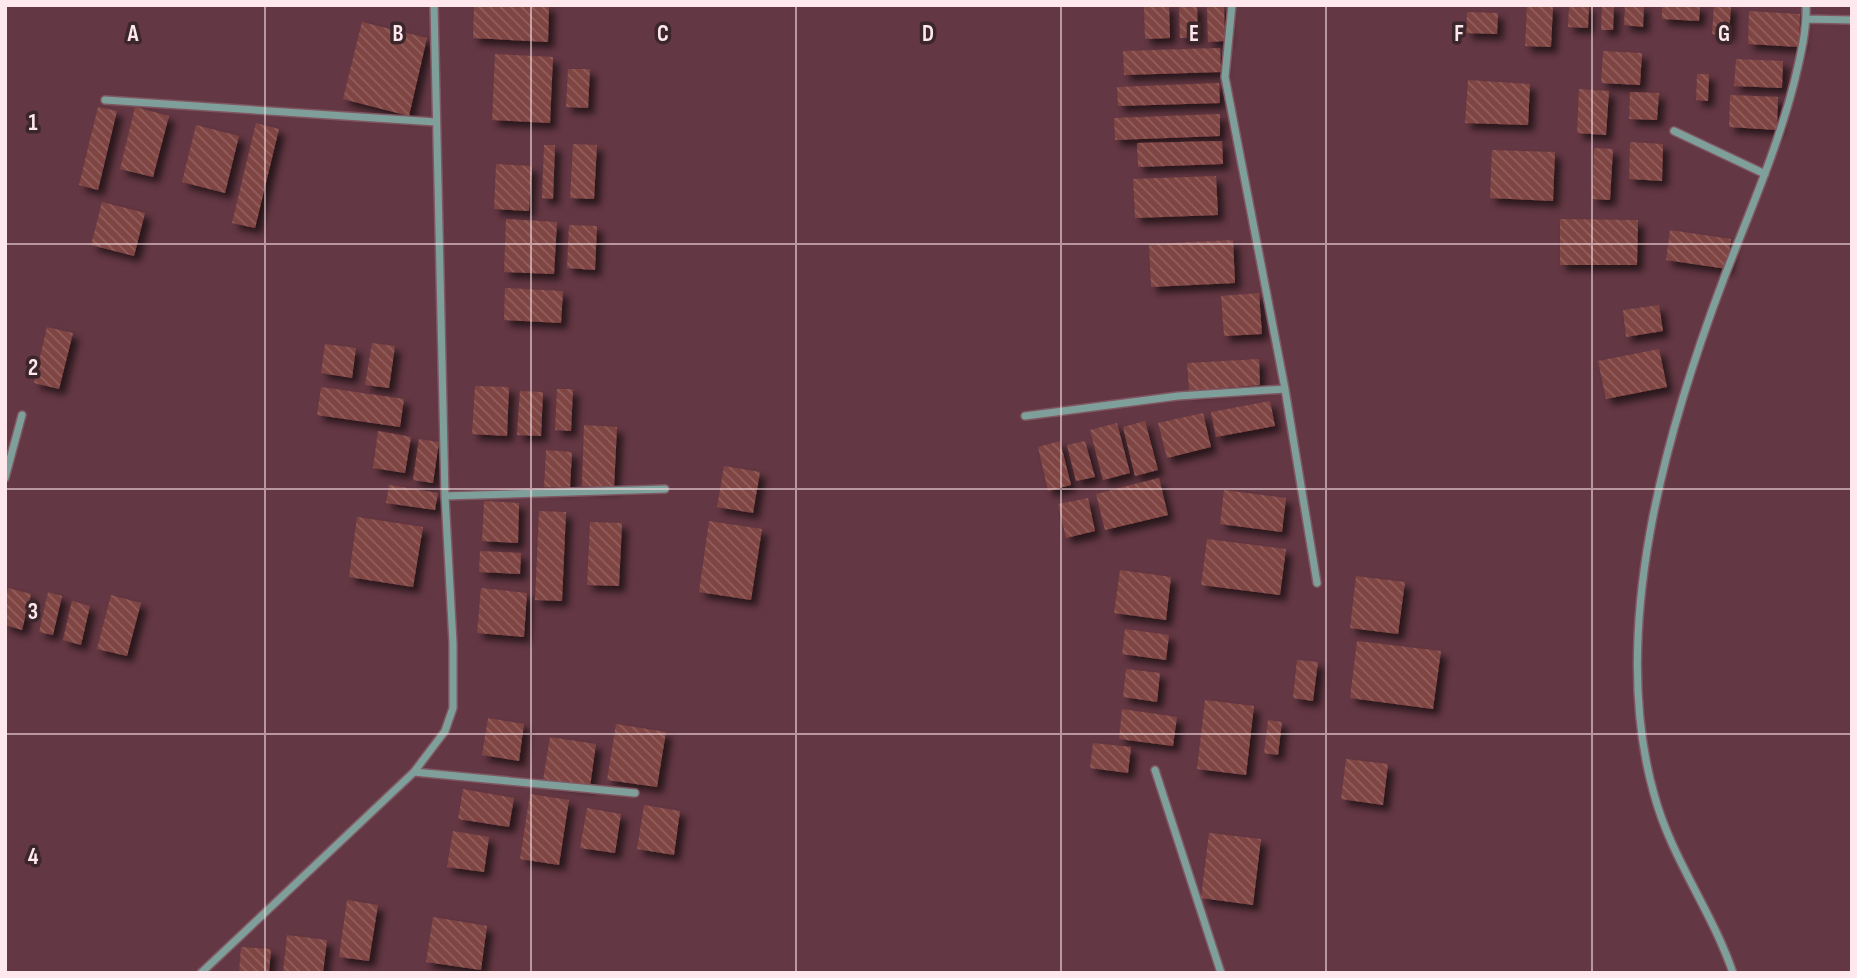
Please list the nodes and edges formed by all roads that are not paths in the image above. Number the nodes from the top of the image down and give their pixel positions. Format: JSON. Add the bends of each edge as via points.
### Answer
{"nodes":[{"id":1,"x":433,"y":5,"type":"edge"},
{"id":2,"x":1232,"y":5,"type":"edge"},
{"id":3,"x":1806,"y":5,"type":"edge"},
{"id":4,"x":1807,"y":19,"type":"junction"},
{"id":5,"x":1852,"y":20,"type":"edge"},
{"id":6,"x":105,"y":100,"type":"dead end"},
{"id":7,"x":436,"y":122,"type":"junction"},
{"id":8,"x":1674,"y":131,"type":"dead end"},
{"id":9,"x":1765,"y":174,"type":"junction"},
{"id":10,"x":1286,"y":389,"type":"junction"},
{"id":11,"x":22,"y":415,"type":"dead end"},
{"id":12,"x":1025,"y":416,"type":"dead end"},
{"id":13,"x":5,"y":478,"type":"edge"},
{"id":14,"x":665,"y":489,"type":"dead end"},
{"id":15,"x":445,"y":496,"type":"junction"},
{"id":16,"x":1317,"y":583,"type":"dead end"},
{"id":17,"x":1155,"y":771,"type":"dead end"},
{"id":18,"x":414,"y":772,"type":"junction"},
{"id":19,"x":635,"y":793,"type":"dead end"},
{"id":20,"x":201,"y":973,"type":"edge"},
{"id":21,"x":1221,"y":973,"type":"edge"},
{"id":22,"x":1733,"y":973,"type":"edge"}],
"edges":[{"from":1,"to":7,"type":"street"},
{"from":2,"to":10,"type":"street","via":[[1225,76]]},
{"from":3,"to":4,"type":"street"},
{"from":4,"to":5,"type":"street"},
{"from":4,"to":9,"type":"street","via":[[1788,108]]},
{"from":6,"to":7,"type":"street"},
{"from":7,"to":15,"type":"street"},
{"from":8,"to":9,"type":"street"},
{"from":9,"to":22,"type":"street","via":[[1683,401],[1663,475],[1639,613],[1645,761],[1669,837]]},
{"from":10,"to":12,"type":"street","via":[[1178,396]]},
{"from":10,"to":16,"type":"street"},
{"from":11,"to":13,"type":"street"},
{"from":14,"to":15,"type":"street"},
{"from":15,"to":18,"type":"street","via":[[453,708],[445,731]]},
{"from":17,"to":21,"type":"street"},
{"from":18,"to":19,"type":"street"},
{"from":18,"to":20,"type":"street"}]}
